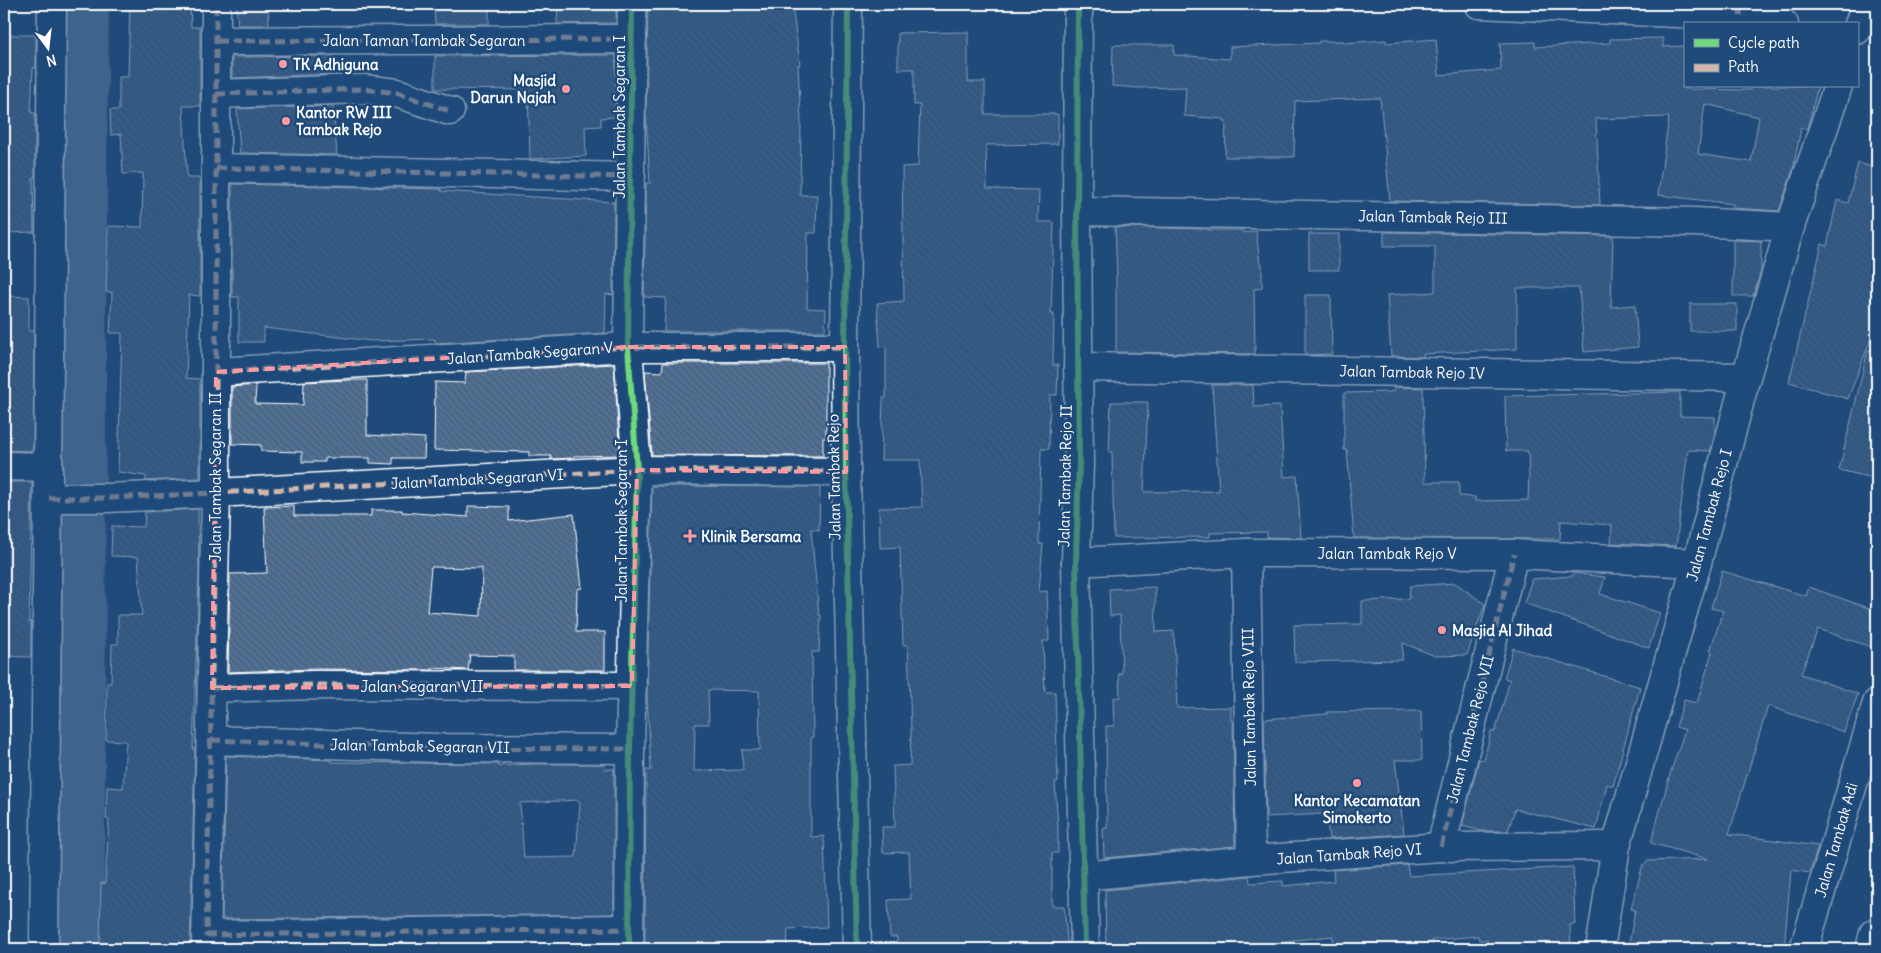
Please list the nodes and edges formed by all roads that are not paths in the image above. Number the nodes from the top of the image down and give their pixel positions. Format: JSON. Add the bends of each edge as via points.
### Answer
{"nodes":[{"id":1,"x":52,"y":4,"type":"edge"},
{"id":2,"x":216,"y":4,"type":"edge"},
{"id":3,"x":632,"y":4,"type":"edge"},
{"id":4,"x":848,"y":4,"type":"edge"},
{"id":5,"x":1078,"y":4,"type":"edge"},
{"id":6,"x":1479,"y":4,"type":"edge"},
{"id":7,"x":1866,"y":4,"type":"edge"},
{"id":8,"x":1740,"y":10,"type":"edge"},
{"id":9,"x":1778,"y":22,"type":"edge"},
{"id":10,"x":1858,"y":27,"type":"edge"},
{"id":11,"x":1858,"y":37,"type":"edge"},
{"id":12,"x":632,"y":38,"type":"junction"},
{"id":13,"x":216,"y":41,"type":"junction"},
{"id":14,"x":1877,"y":42,"type":"edge"},
{"id":15,"x":1837,"y":88,"type":"edge"},
{"id":16,"x":216,"y":94,"type":"junction"},
{"id":17,"x":450,"y":111,"type":"dead end"},
{"id":18,"x":216,"y":168,"type":"junction"},
{"id":19,"x":631,"y":177,"type":"junction"},
{"id":20,"x":1077,"y":211,"type":"junction"},
{"id":21,"x":1790,"y":227,"type":"junction"},
{"id":22,"x":628,"y":346,"type":"junction"},
{"id":23,"x":845,"y":347,"type":"junction"},
{"id":24,"x":1078,"y":367,"type":"junction"},
{"id":25,"x":216,"y":372,"type":"junction"},
{"id":26,"x":1746,"y":377,"type":"junction"},
{"id":27,"x":4,"y":466,"type":"edge"},
{"id":28,"x":48,"y":467,"type":"junction"},
{"id":29,"x":637,"y":470,"type":"junction"},
{"id":30,"x":846,"y":472,"type":"junction"},
{"id":31,"x":216,"y":493,"type":"junction"},
{"id":32,"x":57,"y":498,"type":"junction"},
{"id":33,"x":1246,"y":553,"type":"junction"},
{"id":34,"x":1514,"y":554,"type":"junction"},
{"id":35,"x":1076,"y":562,"type":"junction"},
{"id":36,"x":1697,"y":563,"type":"junction"},
{"id":37,"x":632,"y":686,"type":"junction"},
{"id":38,"x":212,"y":688,"type":"junction"},
{"id":39,"x":1877,"y":703,"type":"edge"},
{"id":40,"x":211,"y":740,"type":"junction"},
{"id":41,"x":630,"y":750,"type":"junction"},
{"id":42,"x":1616,"y":846,"type":"junction"},
{"id":43,"x":1441,"y":847,"type":"junction"},
{"id":44,"x":1252,"y":860,"type":"junction"},
{"id":45,"x":1082,"y":876,"type":"junction"},
{"id":46,"x":629,"y":939,"type":"edge"},
{"id":47,"x":206,"y":942,"type":"edge"},
{"id":48,"x":44,"y":949,"type":"edge"},
{"id":49,"x":857,"y":949,"type":"edge"},
{"id":50,"x":1085,"y":949,"type":"edge"},
{"id":51,"x":1600,"y":949,"type":"edge"},
{"id":52,"x":1804,"y":949,"type":"edge"}],
"edges":[{"from":1,"to":28,"type":"street"},
{"from":2,"to":13,"type":"street","name":"Jalan Tambak Segaran II"},
{"from":3,"to":12,"type":"street","name":"Jalan Tambak Segaran I"},
{"from":4,"to":23,"type":"street","name":"Jalan Tambak Rejo"},
{"from":5,"to":20,"type":"street","name":"Jalan Tambak Rejo II"},
{"from":6,"to":8,"type":"street"},
{"from":7,"to":10,"type":"street"},
{"from":8,"to":9,"type":"street"},
{"from":11,"to":14,"type":"street"},
{"from":12,"to":13,"type":"street","name":"Jalan Taman Tambak Segaran"},
{"from":12,"to":19,"type":"street","name":"Jalan Tambak Segaran I"},
{"from":13,"to":16,"type":"street","name":"Jalan Tambak Segaran II"},
{"from":15,"to":21,"type":"street","name":"Jalan Tambak Rejo I"},
{"from":16,"to":17,"type":"street","via":[[363,88],[397,93]]},
{"from":16,"to":18,"type":"street","name":"Jalan Tambak Segaran II"},
{"from":18,"to":19,"type":"street"},
{"from":18,"to":25,"type":"street","name":"Jalan Tambak Segaran II"},
{"from":19,"to":22,"type":"street","name":"Jalan Tambak Segaran I"},
{"from":20,"to":21,"type":"street","name":"Jalan Tambak Rejo III","via":[[1694,222]]},
{"from":20,"to":24,"type":"street","name":"Jalan Tambak Rejo II"},
{"from":21,"to":26,"type":"street","name":"Jalan Tambak Rejo I"},
{"from":22,"to":23,"type":"street","name":"Jalan Tambak Segaran V"},
{"from":22,"to":25,"type":"street","name":"Jalan Tambak Segaran V"},
{"from":22,"to":29,"type":"street","name":"Jalan Tambak Segaran I"},
{"from":23,"to":30,"type":"street","name":"Jalan Tambak Rejo"},
{"from":24,"to":26,"type":"street","name":"Jalan Tambak Rejo IV"},
{"from":24,"to":35,"type":"street","name":"Jalan Tambak Rejo II"},
{"from":25,"to":31,"type":"street","name":"Jalan Tambak Segaran II"},
{"from":26,"to":36,"type":"street","name":"Jalan Tambak Rejo I"},
{"from":27,"to":28,"type":"street"},
{"from":28,"to":32,"type":"street"},
{"from":29,"to":30,"type":"street","name":"Jalan Tambak Segaran VI"},
{"from":29,"to":31,"type":"street","name":"Jalan Tambak Segaran VI"},
{"from":29,"to":37,"type":"street","name":"Jalan Tambak Segaran I"},
{"from":30,"to":49,"type":"street","name":"Jalan Tambak Rejo"},
{"from":31,"to":32,"type":"street","name":"Jalan Tambak Segaran VI"},
{"from":31,"to":38,"type":"street","name":"Jalan Tambak Segaran II"},
{"from":32,"to":48,"type":"street"},
{"from":33,"to":34,"type":"street","name":"Jalan Tambak Rejo V"},
{"from":33,"to":35,"type":"street","name":"Jalan Tambak Rejo V"},
{"from":33,"to":44,"type":"street","name":"Jalan Tambak Rejo VIII"},
{"from":34,"to":36,"type":"street","name":"Jalan Tambak Rejo V"},
{"from":34,"to":43,"type":"street","name":"Jalan Tambak Rejo VII"},
{"from":35,"to":45,"type":"street","name":"Jalan Tambak Rejo II"},
{"from":36,"to":42,"type":"street","name":"Jalan Tambak Rejo I"},
{"from":37,"to":38,"type":"street","name":"Jalan Segaran VII"},
{"from":37,"to":41,"type":"street","name":"Jalan Tambak Segaran I"},
{"from":38,"to":40,"type":"street","name":"Jalan Tambak Segaran II"},
{"from":39,"to":52,"type":"street","name":"Jalan Tambak Adi"},
{"from":40,"to":41,"type":"street","name":"Jalan Tambak Segaran VII","via":[[437,748]]},
{"from":40,"to":47,"type":"street","name":"Jalan Tambak Segaran II"},
{"from":41,"to":46,"type":"street","name":"Jalan Tambak Segaran I"},
{"from":42,"to":43,"type":"street","name":"Jalan Tambak Rejo VI"},
{"from":42,"to":51,"type":"street","name":"Jalan Tambak Rejo I"},
{"from":43,"to":44,"type":"street","name":"Jalan Tambak Rejo VI"},
{"from":44,"to":45,"type":"street","name":"Jalan Tambak Rejo VI"},
{"from":45,"to":50,"type":"street","name":"Jalan Tambak Rejo II"},
{"from":46,"to":47,"type":"street"}]}
